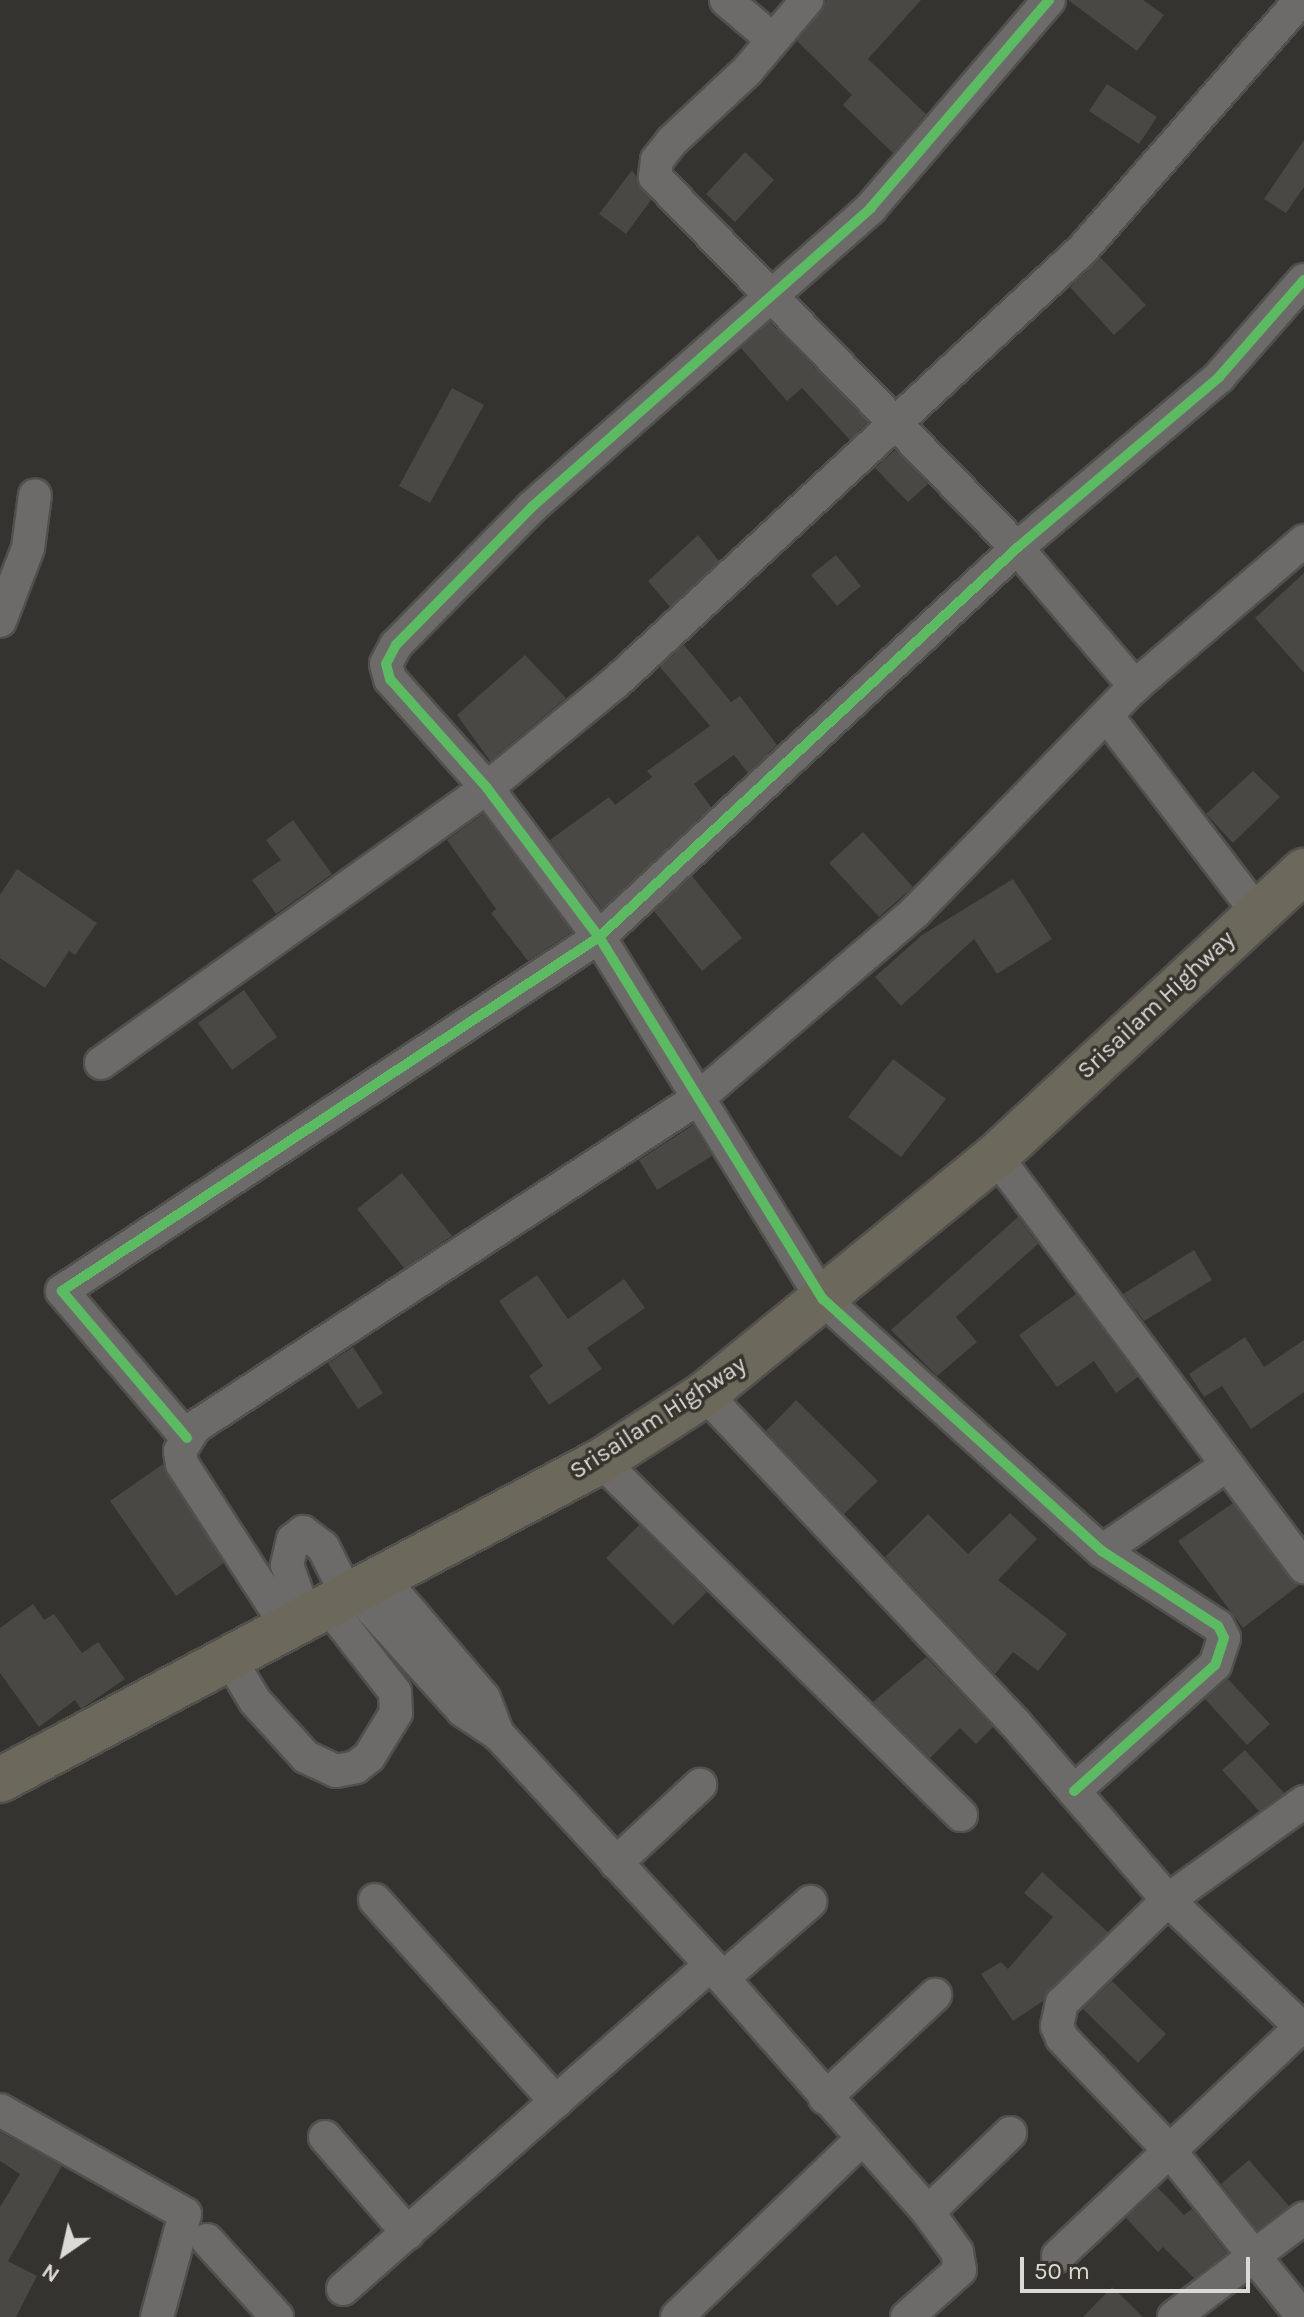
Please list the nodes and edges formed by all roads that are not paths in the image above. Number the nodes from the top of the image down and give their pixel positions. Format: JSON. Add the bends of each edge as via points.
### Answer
{"nodes":[{"id":1,"x":726,"y":0,"type":"edge"},
{"id":2,"x":807,"y":0,"type":"edge"},
{"id":3,"x":1049,"y":0,"type":"edge"},
{"id":4,"x":1301,"y":0,"type":"edge"},
{"id":5,"x":772,"y":39,"type":"junction"},
{"id":6,"x":1304,"y":280,"type":"edge"},
{"id":7,"x":772,"y":293,"type":"junction"},
{"id":8,"x":892,"y":423,"type":"junction"},
{"id":9,"x":35,"y":495,"type":"dead end"},
{"id":10,"x":1304,"y":541,"type":"edge"},
{"id":11,"x":1017,"y":548,"type":"junction"},
{"id":12,"x":0,"y":621,"type":"edge"},
{"id":13,"x":1135,"y":686,"type":"junction"},
{"id":14,"x":1107,"y":716,"type":"junction"},
{"id":15,"x":487,"y":788,"type":"junction"},
{"id":16,"x":1304,"y":871,"type":"edge"},
{"id":17,"x":1257,"y":912,"type":"junction"},
{"id":18,"x":599,"y":937,"type":"junction"},
{"id":19,"x":101,"y":1063,"type":"dead end"},
{"id":20,"x":697,"y":1099,"type":"junction"},
{"id":21,"x":996,"y":1156,"type":"junction"},
{"id":22,"x":823,"y":1299,"type":"junction"},
{"id":23,"x":705,"y":1394,"type":"junction"},
{"id":24,"x":187,"y":1438,"type":"junction"},
{"id":25,"x":601,"y":1461,"type":"junction"},
{"id":26,"x":1227,"y":1465,"type":"junction"},
{"id":27,"x":1102,"y":1551,"type":"junction"},
{"id":28,"x":1304,"y":1567,"type":"edge"},
{"id":29,"x":334,"y":1602,"type":"junction"},
{"id":30,"x":230,"y":1659,"type":"junction"},
{"id":31,"x":0,"y":1780,"type":"edge"},
{"id":32,"x":700,"y":1785,"type":"dead end"},
{"id":33,"x":1074,"y":1791,"type":"junction"},
{"id":34,"x":1304,"y":1802,"type":"edge"},
{"id":35,"x":961,"y":1815,"type":"dead end"},
{"id":36,"x":616,"y":1863,"type":"junction"},
{"id":37,"x":375,"y":1900,"type":"dead end"},
{"id":38,"x":1168,"y":1900,"type":"junction"},
{"id":39,"x":810,"y":1902,"type":"dead end"},
{"id":40,"x":717,"y":1972,"type":"junction"},
{"id":41,"x":935,"y":1995,"type":"dead end"},
{"id":42,"x":1303,"y":2027,"type":"edge"},
{"id":43,"x":825,"y":2098,"type":"junction"},
{"id":44,"x":556,"y":2102,"type":"junction"},
{"id":45,"x":0,"y":2110,"type":"edge"},
{"id":46,"x":1010,"y":2133,"type":"dead end"},
{"id":47,"x":325,"y":2137,"type":"dead end"},
{"id":48,"x":863,"y":2138,"type":"junction"},
{"id":49,"x":1169,"y":2150,"type":"junction"},
{"id":50,"x":928,"y":2212,"type":"junction"},
{"id":51,"x":1304,"y":2218,"type":"edge"},
{"id":52,"x":408,"y":2233,"type":"junction"},
{"id":53,"x":207,"y":2240,"type":"dead end"},
{"id":54,"x":1058,"y":2256,"type":"dead end"},
{"id":55,"x":1254,"y":2260,"type":"junction"},
{"id":56,"x":343,"y":2289,"type":"dead end"},
{"id":57,"x":927,"y":2311,"type":"edge"},
{"id":58,"x":157,"y":2317,"type":"edge"},
{"id":59,"x":277,"y":2317,"type":"edge"},
{"id":60,"x":677,"y":2317,"type":"edge"},
{"id":61,"x":1174,"y":2317,"type":"edge"},
{"id":62,"x":1303,"y":2317,"type":"edge"}],
"edges":[{"from":1,"to":5,"type":"street"},
{"from":2,"to":5,"type":"street"},
{"from":3,"to":7,"type":"street","via":[[871,208]]},
{"from":4,"to":8,"type":"street","via":[[1082,250]]},
{"from":5,"to":7,"type":"street","via":[[747,71],[672,141],[654,169],[655,177]]},
{"from":6,"to":11,"type":"street","via":[[1219,377]]},
{"from":7,"to":8,"type":"street"},
{"from":7,"to":15,"type":"street","via":[[532,507],[390,655],[390,679]]},
{"from":8,"to":11,"type":"street"},
{"from":8,"to":15,"type":"street","via":[[615,683]]},
{"from":9,"to":12,"type":"street","via":[[28,548]]},
{"from":10,"to":13,"type":"street"},
{"from":11,"to":13,"type":"street"},
{"from":11,"to":18,"type":"street"},
{"from":13,"to":14,"type":"street"},
{"from":14,"to":17,"type":"street"},
{"from":14,"to":20,"type":"street","via":[[915,912]]},
{"from":15,"to":18,"type":"street"},
{"from":15,"to":19,"type":"street"},
{"from":16,"to":17,"type":"highway","name":"Srisailam Highway"},
{"from":17,"to":21,"type":"highway","name":"Srisailam Highway"},
{"from":18,"to":20,"type":"street"},
{"from":18,"to":24,"type":"street","via":[[62,1291]]},
{"from":20,"to":22,"type":"street"},
{"from":20,"to":24,"type":"street","via":[[195,1427]]},
{"from":21,"to":22,"type":"highway","name":"Srisailam Highway"},
{"from":21,"to":26,"type":"street"},
{"from":22,"to":23,"type":"highway","name":"Srisailam Highway"},
{"from":22,"to":27,"type":"street"},
{"from":23,"to":25,"type":"highway","name":"Srisailam Highway"},
{"from":23,"to":33,"type":"street"},
{"from":24,"to":29,"type":"street","via":[[182,1464]]},
{"from":25,"to":29,"type":"highway","name":"Srisailam Highway"},
{"from":25,"to":35,"type":"street"},
{"from":26,"to":27,"type":"street"},
{"from":26,"to":28,"type":"street"},
{"from":27,"to":33,"type":"street","via":[[1203,1613],[1224,1638],[1215,1665],[1205,1676]]},
{"from":29,"to":30,"type":"highway","name":"Srisailam Highway"},
{"from":29,"to":30,"type":"street","via":[[395,1692],[396,1713],[369,1757],[356,1767],[336,1771],[306,1757],[255,1701]]},
{"from":29,"to":36,"type":"street","via":[[463,1711],[498,1734]]},
{"from":30,"to":31,"type":"highway","name":"Srisailam Highway"},
{"from":32,"to":36,"type":"street"},
{"from":33,"to":38,"type":"street"},
{"from":34,"to":38,"type":"street"},
{"from":36,"to":40,"type":"street"},
{"from":37,"to":44,"type":"street"},
{"from":38,"to":42,"type":"street"},
{"from":38,"to":49,"type":"street","via":[[1062,2003],[1057,2026],[1062,2038]]},
{"from":39,"to":40,"type":"street"},
{"from":40,"to":43,"type":"street"},
{"from":40,"to":44,"type":"street"},
{"from":41,"to":43,"type":"street"},
{"from":42,"to":49,"type":"street"},
{"from":43,"to":48,"type":"street"},
{"from":44,"to":52,"type":"street"},
{"from":45,"to":58,"type":"street","via":[[185,2214]]},
{"from":46,"to":50,"type":"street"},
{"from":47,"to":52,"type":"street"},
{"from":48,"to":50,"type":"street"},
{"from":48,"to":60,"type":"street"},
{"from":49,"to":54,"type":"street"},
{"from":49,"to":55,"type":"street"},
{"from":50,"to":57,"type":"street","via":[[960,2261],[960,2270]]},
{"from":51,"to":55,"type":"street"},
{"from":52,"to":56,"type":"street"},
{"from":53,"to":59,"type":"street"},
{"from":55,"to":61,"type":"street"},
{"from":55,"to":62,"type":"street"}]}
